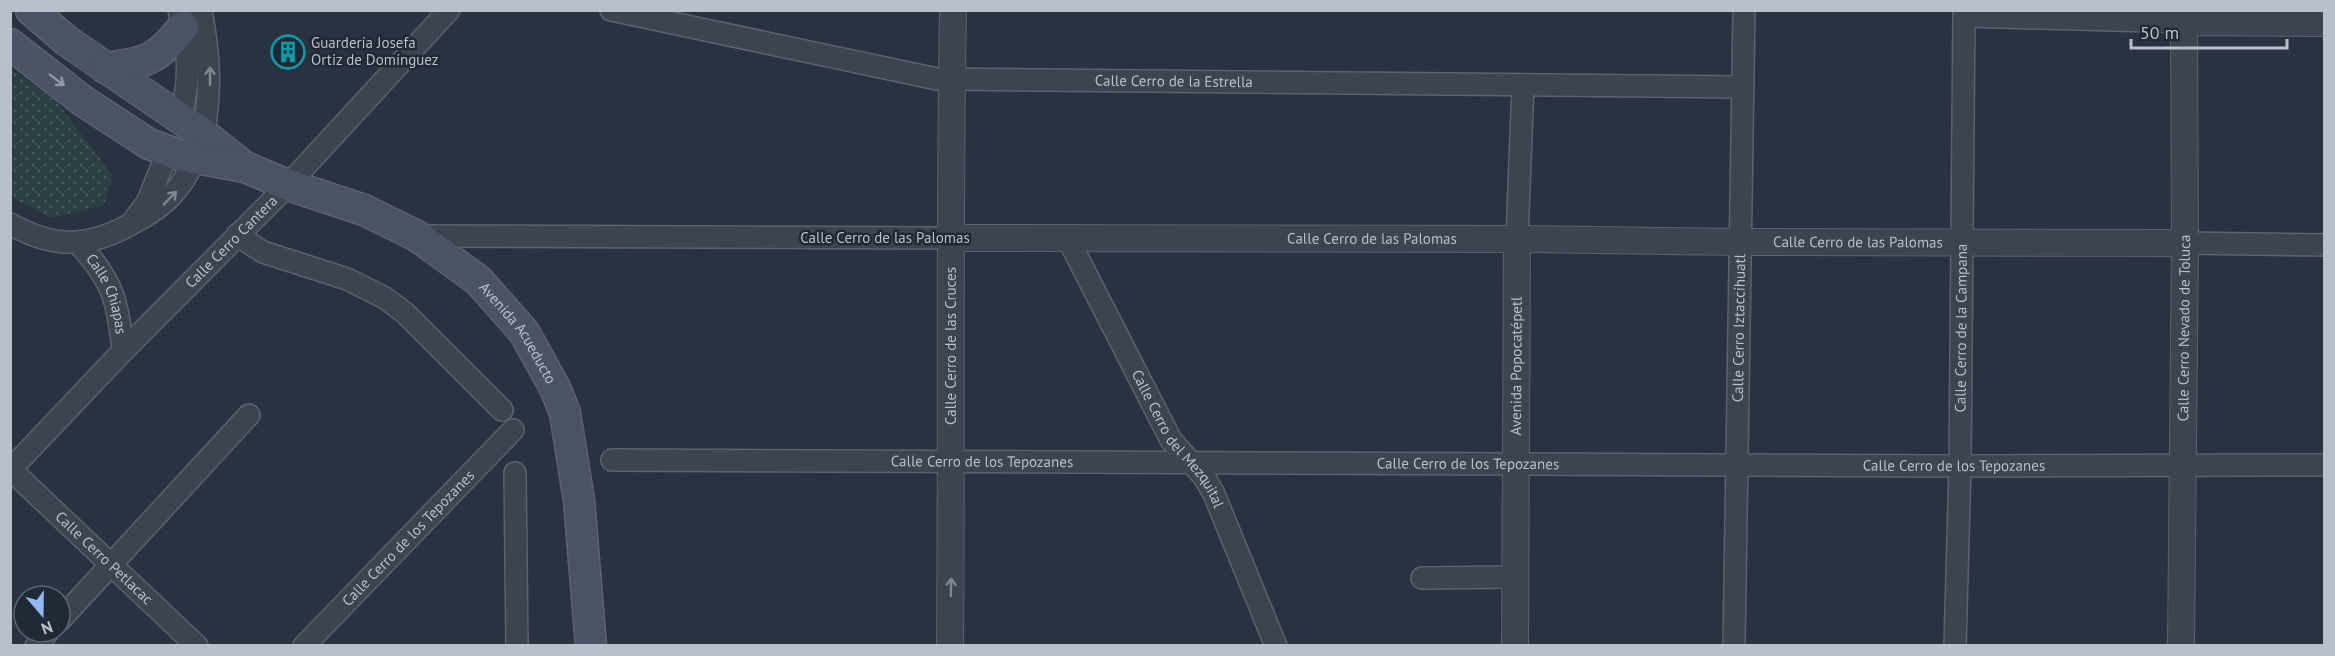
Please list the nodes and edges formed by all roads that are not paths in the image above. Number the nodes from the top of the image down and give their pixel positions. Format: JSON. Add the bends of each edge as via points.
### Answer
{"nodes":[{"id":1,"x":31,"y":10,"type":"edge"},
{"id":2,"x":449,"y":10,"type":"edge"},
{"id":3,"x":611,"y":10,"type":"edge"},
{"id":4,"x":952,"y":10,"type":"edge"},
{"id":5,"x":1744,"y":10,"type":"edge"},
{"id":6,"x":1964,"y":13,"type":"edge"},
{"id":7,"x":188,"y":16,"type":"edge"},
{"id":8,"x":2184,"y":16,"type":"edge"},
{"id":9,"x":2325,"y":23,"type":"edge"},
{"id":10,"x":10,"y":44,"type":"edge"},
{"id":11,"x":105,"y":68,"type":"junction"},
{"id":12,"x":951,"y":79,"type":"junction"},
{"id":13,"x":1523,"y":85,"type":"junction"},
{"id":14,"x":1743,"y":87,"type":"junction"},
{"id":15,"x":187,"y":140,"type":"junction"},
{"id":16,"x":288,"y":186,"type":"junction"},
{"id":17,"x":10,"y":224,"type":"edge"},
{"id":18,"x":130,"y":225,"type":"junction"},
{"id":19,"x":237,"y":235,"type":"junction"},
{"id":20,"x":417,"y":236,"type":"junction"},
{"id":21,"x":1067,"y":237,"type":"junction"},
{"id":22,"x":950,"y":238,"type":"junction"},
{"id":23,"x":1517,"y":239,"type":"junction"},
{"id":24,"x":1739,"y":242,"type":"junction"},
{"id":25,"x":78,"y":243,"type":"junction"},
{"id":26,"x":1961,"y":243,"type":"junction"},
{"id":27,"x":2185,"y":243,"type":"junction"},
{"id":28,"x":2325,"y":245,"type":"edge"},
{"id":29,"x":123,"y":351,"type":"junction"},
{"id":30,"x":502,"y":410,"type":"dead end"},
{"id":31,"x":249,"y":415,"type":"dead end"},
{"id":32,"x":513,"y":430,"type":"dead end"},
{"id":33,"x":612,"y":460,"type":"dead end"},
{"id":34,"x":952,"y":462,"type":"junction"},
{"id":35,"x":1193,"y":463,"type":"junction"},
{"id":36,"x":1514,"y":464,"type":"junction"},
{"id":37,"x":2183,"y":464,"type":"junction"},
{"id":38,"x":1737,"y":465,"type":"junction"},
{"id":39,"x":2325,"y":465,"type":"edge"},
{"id":40,"x":1960,"y":466,"type":"junction"},
{"id":41,"x":11,"y":470,"type":"edge"},
{"id":42,"x":515,"y":473,"type":"dead end"},
{"id":43,"x":111,"y":565,"type":"junction"},
{"id":44,"x":1516,"y":577,"type":"junction"},
{"id":45,"x":1422,"y":578,"type":"dead end"},
{"id":46,"x":72,"y":607,"type":"edge"},
{"id":47,"x":197,"y":645,"type":"edge"},
{"id":48,"x":304,"y":645,"type":"edge"},
{"id":49,"x":517,"y":645,"type":"edge"},
{"id":50,"x":591,"y":645,"type":"edge"},
{"id":51,"x":950,"y":645,"type":"edge"},
{"id":52,"x":1276,"y":645,"type":"edge"},
{"id":53,"x":1515,"y":645,"type":"edge"},
{"id":54,"x":1734,"y":645,"type":"edge"},
{"id":55,"x":1955,"y":645,"type":"edge"},
{"id":56,"x":2181,"y":645,"type":"edge"}],
"edges":[{"from":1,"to":11,"type":"main road"},
{"from":2,"to":16,"type":"street","name":"Calle Cerro Cantera"},
{"from":3,"to":12,"type":"street","name":"Calle Cerro de la Estrella","via":[[919,76]]},
{"from":4,"to":12,"type":"street","name":"Calle Cerro de las Cruces"},
{"from":5,"to":14,"type":"street","name":"Calle Cerro Iztaccíhuatl"},
{"from":6,"to":8,"type":"street"},
{"from":6,"to":26,"type":"street","name":"Calle Cerro de la Campana"},
{"from":7,"to":11,"type":"main road","via":[[165,49],[155,56]]},
{"from":7,"to":15,"type":"street"},
{"from":15,"to":7,"type":"street","one_way":true,"via":[[210,80],[208,44]]},
{"from":8,"to":9,"type":"street"},
{"from":8,"to":27,"type":"street","name":"Calle Cerro Nevado de Toluca"},
{"from":10,"to":15,"type":"main road","one_way":true,"via":[[83,101],[149,144]]},
{"from":11,"to":15,"type":"main road"},
{"from":12,"to":13,"type":"street","name":"Calle Cerro de la Estrella"},
{"from":12,"to":22,"type":"street","name":"Calle Cerro de las Cruces"},
{"from":13,"to":14,"type":"street","name":"Calle Cerro de la Estrella"},
{"from":13,"to":23,"type":"street","name":"Avenida Popocatépetl"},
{"from":14,"to":24,"type":"street","name":"Calle Cerro Iztaccíhuatl"},
{"from":15,"to":16,"type":"main road","name":"Avenida Acueducto"},
{"from":15,"to":18,"type":"street","name":"Calle Chiapas"},
{"from":18,"to":15,"type":"street","name":"Calle Chiapas","one_way":true,"via":[[162,206],[182,185]]},
{"from":16,"to":19,"type":"street","name":"Calle Cerro Cantera"},
{"from":16,"to":20,"type":"main road","name":"Avenida Acueducto","via":[[364,210]]},
{"from":17,"to":25,"type":"street","name":"Calle Chiapas","via":[[53,240]]},
{"from":18,"to":25,"type":"street","name":"Calle Chiapas","via":[[102,238]]},
{"from":19,"to":29,"type":"street","name":"Calle Cerro Cantera"},
{"from":19,"to":30,"type":"street","via":[[263,252],[347,279],[385,298]]},
{"from":20,"to":22,"type":"street","name":"Calle Cerro de las Palomas"},
{"from":20,"to":50,"type":"main road","name":"Avenida Acueducto","via":[[478,280],[524,332],[555,388],[565,413],[575,464]]},
{"from":21,"to":22,"type":"street","name":"Calle Cerro de las Palomas"},
{"from":21,"to":23,"type":"street","name":"Calle Cerro de las Palomas"},
{"from":21,"to":35,"type":"street","name":"Calle Cerro del Mezquital","via":[[1171,440]]},
{"from":22,"to":34,"type":"street","name":"Calle Cerro de las Cruces"},
{"from":23,"to":24,"type":"street","name":"Calle Cerro de las Palomas"},
{"from":23,"to":36,"type":"street","name":"Avenida Popocatépetl"},
{"from":24,"to":26,"type":"street","name":"Calle Cerro de las Palomas"},
{"from":24,"to":38,"type":"street","name":"Calle Cerro Iztaccíhuatl"},
{"from":25,"to":29,"type":"street","name":"Calle Chiapas","via":[[98,265],[112,292]]},
{"from":26,"to":27,"type":"street","name":"Calle Cerro de las Palomas"},
{"from":26,"to":40,"type":"street","name":"Calle Cerro de la Campana"},
{"from":27,"to":28,"type":"street","name":"Calle Cerro de las Palomas"},
{"from":27,"to":37,"type":"street","name":"Calle Cerro Nevado de Toluca"},
{"from":29,"to":41,"type":"street","name":"Calle Cerro Cantera"},
{"from":31,"to":43,"type":"street"},
{"from":32,"to":48,"type":"street","name":"Calle Cerro de los Tepozanes"},
{"from":33,"to":34,"type":"street","name":"Calle Cerro de los Tepozanes"},
{"from":34,"to":35,"type":"street","name":"Calle Cerro de los Tepozanes"},
{"from":51,"to":34,"type":"street","name":"Calle Cerro de las Cruces","one_way":true},
{"from":35,"to":36,"type":"street","name":"Calle Cerro de los Tepozanes"},
{"from":35,"to":52,"type":"street","name":"Calle Cerro del Mezquital","via":[[1214,494]]},
{"from":36,"to":38,"type":"street","name":"Calle Cerro de los Tepozanes"},
{"from":36,"to":44,"type":"street","name":"Avenida Popocatépetl"},
{"from":37,"to":39,"type":"street","name":"Calle Cerro de los Tepozanes"},
{"from":37,"to":40,"type":"street","name":"Calle Cerro de los Tepozanes"},
{"from":37,"to":56,"type":"street","name":"Calle Cerro Nevado de Toluca"},
{"from":38,"to":40,"type":"street","name":"Calle Cerro de los Tepozanes"},
{"from":38,"to":54,"type":"street","name":"Calle Cerro Iztaccíhuatl"},
{"from":40,"to":55,"type":"street","name":"Calle Cerro de la Campana"},
{"from":41,"to":43,"type":"street","name":"Calle Cerro Petlacac"},
{"from":42,"to":49,"type":"street"},
{"from":43,"to":46,"type":"street"},
{"from":43,"to":47,"type":"street","name":"Calle Cerro Petlacac"},
{"from":44,"to":45,"type":"street"},
{"from":44,"to":53,"type":"street","name":"Avenida Popocatépetl"}]}
